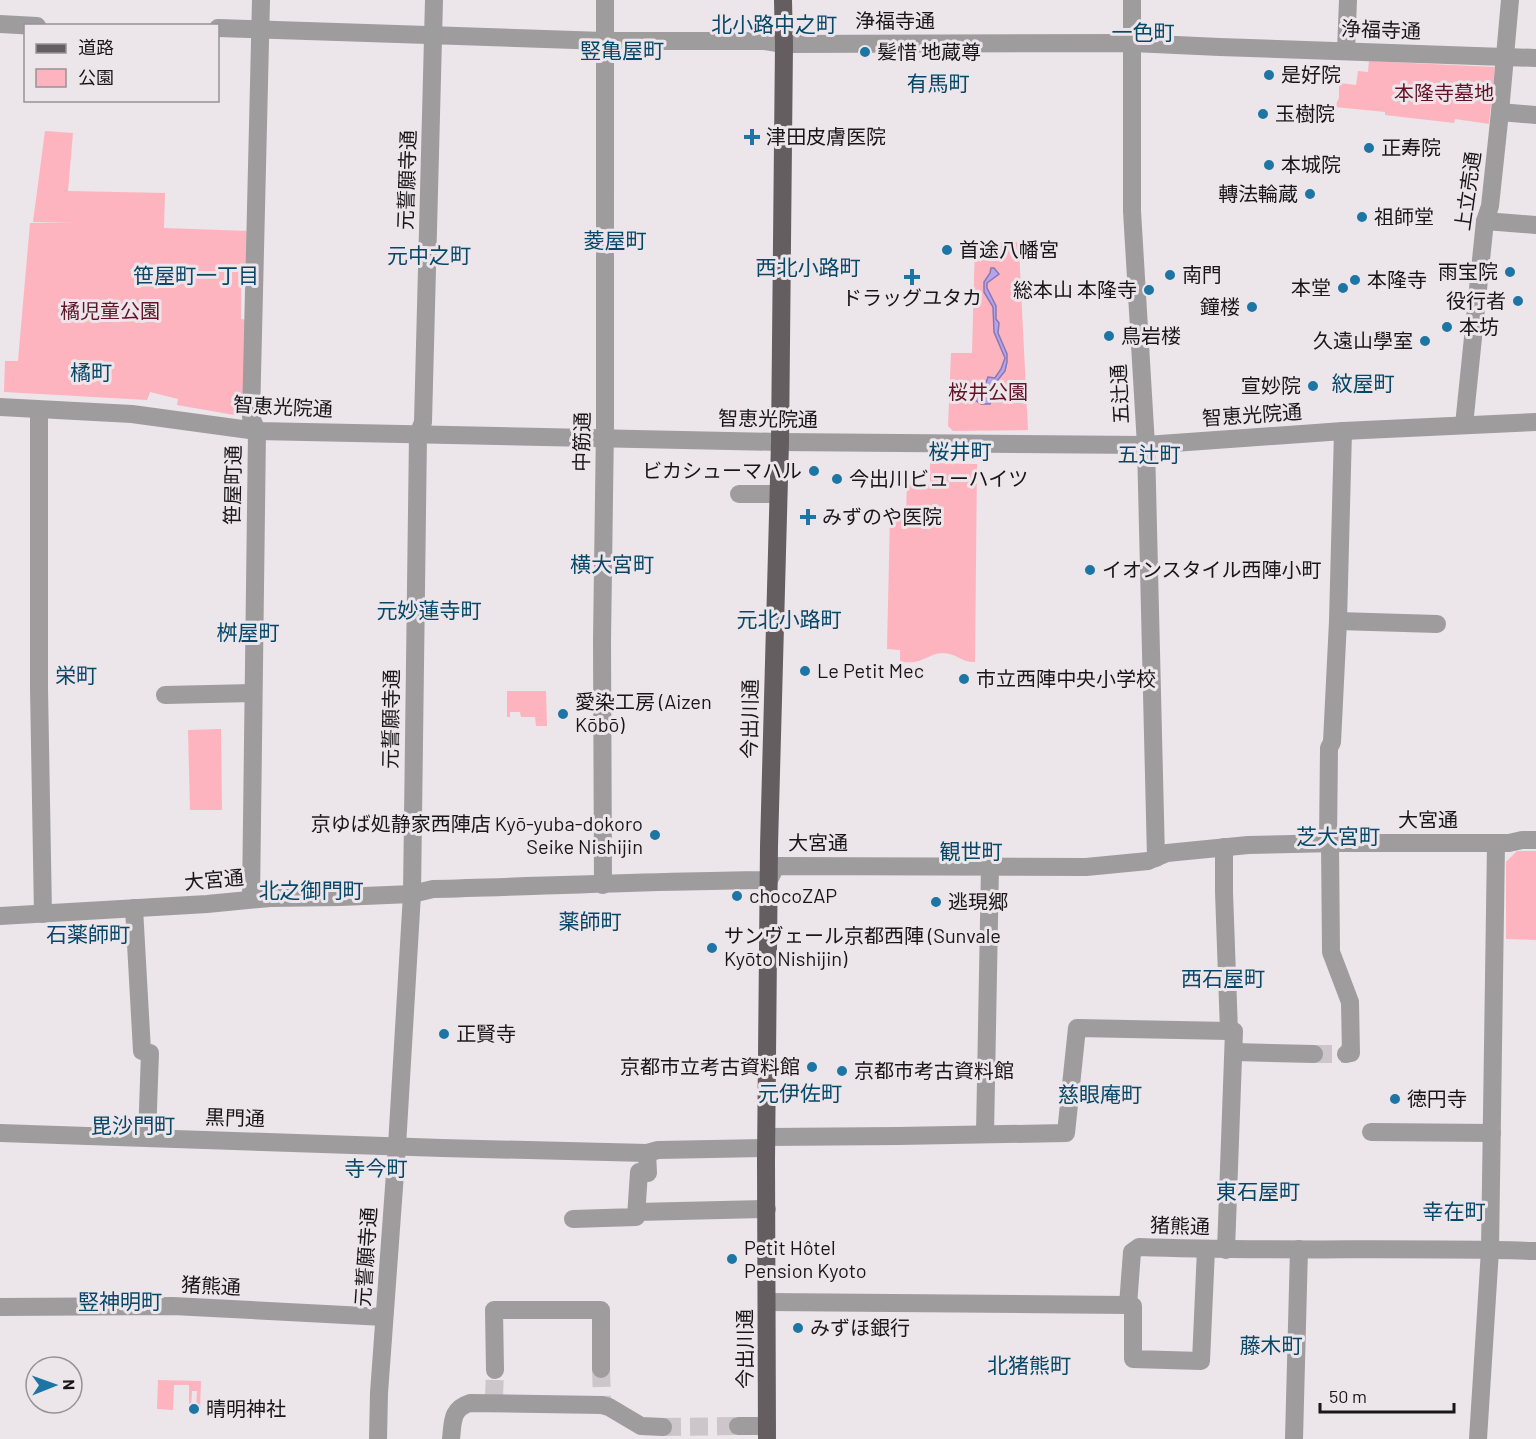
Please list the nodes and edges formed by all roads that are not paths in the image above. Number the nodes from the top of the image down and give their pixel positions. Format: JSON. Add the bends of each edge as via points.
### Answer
{"nodes":[{"id":1,"x":261,"y":0,"type":"edge"},
{"id":2,"x":434,"y":0,"type":"edge"},
{"id":3,"x":605,"y":0,"type":"edge"},
{"id":4,"x":783,"y":0,"type":"edge"},
{"id":5,"x":1132,"y":0,"type":"edge"},
{"id":6,"x":1348,"y":0,"type":"edge"},
{"id":7,"x":1510,"y":0,"type":"edge"},
{"id":8,"x":0,"y":24,"type":"edge"},
{"id":9,"x":24,"y":25,"type":"edge"},
{"id":10,"x":219,"y":28,"type":"edge"},
{"id":11,"x":260,"y":29,"type":"junction"},
{"id":12,"x":433,"y":36,"type":"junction"},
{"id":13,"x":604,"y":41,"type":"junction"},
{"id":14,"x":1132,"y":43,"type":"junction"},
{"id":15,"x":784,"y":44,"type":"junction"},
{"id":16,"x":1346,"y":51,"type":"junction"},
{"id":17,"x":1505,"y":56,"type":"junction"},
{"id":18,"x":1536,"y":58,"type":"edge"},
{"id":19,"x":1500,"y":112,"type":"junction"},
{"id":20,"x":1536,"y":115,"type":"edge"},
{"id":21,"x":1485,"y":221,"type":"junction"},
{"id":22,"x":1536,"y":225,"type":"edge"},
{"id":23,"x":0,"y":406,"type":"edge"},
{"id":24,"x":39,"y":410,"type":"junction"},
{"id":25,"x":1536,"y":422,"type":"edge"},
{"id":26,"x":1464,"y":424,"type":"junction"},
{"id":27,"x":257,"y":431,"type":"junction"},
{"id":28,"x":1343,"y":431,"type":"junction"},
{"id":29,"x":418,"y":435,"type":"junction"},
{"id":30,"x":605,"y":438,"type":"junction"},
{"id":31,"x":780,"y":442,"type":"junction"},
{"id":32,"x":1146,"y":446,"type":"junction"},
{"id":33,"x":739,"y":494,"type":"dead end"},
{"id":34,"x":778,"y":494,"type":"junction"},
{"id":35,"x":1338,"y":621,"type":"junction"},
{"id":36,"x":1437,"y":624,"type":"dead end"},
{"id":37,"x":253,"y":693,"type":"junction"},
{"id":38,"x":165,"y":695,"type":"dead end"},
{"id":39,"x":1536,"y":840,"type":"edge"},
{"id":40,"x":1329,"y":843,"type":"junction"},
{"id":41,"x":1496,"y":843,"type":"junction"},
{"id":42,"x":1224,"y":847,"type":"junction"},
{"id":43,"x":1156,"y":858,"type":"junction"},
{"id":44,"x":990,"y":867,"type":"junction"},
{"id":45,"x":769,"y":880,"type":"junction"},
{"id":46,"x":603,"y":885,"type":"junction"},
{"id":47,"x":412,"y":894,"type":"junction"},
{"id":48,"x":251,"y":899,"type":"junction"},
{"id":49,"x":134,"y":908,"type":"junction"},
{"id":50,"x":43,"y":914,"type":"junction"},
{"id":51,"x":0,"y":916,"type":"edge"},
{"id":52,"x":1229,"y":1031,"type":"junction"},
{"id":53,"x":1234,"y":1052,"type":"junction"},
{"id":54,"x":1314,"y":1054,"type":"tunnel mouth"},
{"id":55,"x":1346,"y":1054,"type":"dead end"},
{"id":56,"x":1371,"y":1132,"type":"dead end"},
{"id":57,"x":0,"y":1133,"type":"edge"},
{"id":58,"x":1492,"y":1133,"type":"junction"},
{"id":59,"x":985,"y":1134,"type":"junction"},
{"id":60,"x":147,"y":1137,"type":"junction"},
{"id":61,"x":766,"y":1143,"type":"junction"},
{"id":62,"x":397,"y":1146,"type":"junction"},
{"id":63,"x":647,"y":1153,"type":"junction"},
{"id":64,"x":767,"y":1209,"type":"junction"},
{"id":65,"x":636,"y":1212,"type":"junction"},
{"id":66,"x":573,"y":1219,"type":"dead end"},
{"id":67,"x":1206,"y":1249,"type":"junction"},
{"id":68,"x":1299,"y":1249,"type":"junction"},
{"id":69,"x":1226,"y":1250,"type":"junction"},
{"id":70,"x":1490,"y":1250,"type":"junction"},
{"id":71,"x":1536,"y":1251,"type":"edge"},
{"id":72,"x":767,"y":1302,"type":"junction"},
{"id":73,"x":1128,"y":1305,"type":"junction"},
{"id":74,"x":0,"y":1307,"type":"edge"},
{"id":75,"x":384,"y":1317,"type":"junction"},
{"id":76,"x":601,"y":1369,"type":"tunnel mouth"},
{"id":77,"x":495,"y":1370,"type":"tunnel mouth"},
{"id":78,"x":738,"y":1426,"type":"tunnel mouth"},
{"id":79,"x":663,"y":1427,"type":"tunnel mouth"},
{"id":80,"x":767,"y":1433,"type":"edge"},
{"id":81,"x":378,"y":1439,"type":"edge"},
{"id":82,"x":452,"y":1439,"type":"edge"},
{"id":83,"x":1294,"y":1439,"type":"edge"},
{"id":84,"x":1478,"y":1439,"type":"edge"}],
"edges":[{"from":1,"to":11,"type":"street","name":"笹屋町通"},
{"from":2,"to":12,"type":"street","name":"元誓願寺通"},
{"from":3,"to":13,"type":"street","name":"中筋通"},
{"from":4,"to":15,"type":"main road","name":"今出川通"},
{"from":5,"to":14,"type":"street","name":"五辻通"},
{"from":6,"to":16,"type":"street"},
{"from":7,"to":17,"type":"street","name":"上立売通"},
{"from":8,"to":9,"type":"street"},
{"from":10,"to":11,"type":"street","name":"浄福寺通"},
{"from":11,"to":12,"type":"street","name":"浄福寺通"},
{"from":11,"to":27,"type":"street","name":"笹屋町通","via":[[251,417]]},
{"from":12,"to":13,"type":"street","name":"浄福寺通"},
{"from":12,"to":29,"type":"street","name":"元誓願寺通","via":[[423,423]]},
{"from":13,"to":15,"type":"street","name":"浄福寺通"},
{"from":13,"to":30,"type":"street","name":"中筋通"},
{"from":14,"to":15,"type":"street","name":"浄福寺通"},
{"from":14,"to":16,"type":"street","name":"浄福寺通"},
{"from":14,"to":32,"type":"street","name":"五辻通","via":[[1132,211]]},
{"from":15,"to":31,"type":"main road","name":"今出川通"},
{"from":16,"to":17,"type":"street","name":"浄福寺通"},
{"from":17,"to":18,"type":"street","name":"浄福寺通"},
{"from":17,"to":19,"type":"street","name":"上立売通"},
{"from":19,"to":20,"type":"street"},
{"from":19,"to":21,"type":"street","name":"上立売通"},
{"from":21,"to":22,"type":"street"},
{"from":21,"to":26,"type":"street","name":"上立売通"},
{"from":23,"to":24,"type":"street","name":"智恵光院通"},
{"from":24,"to":27,"type":"street","name":"智恵光院通","via":[[132,414]]},
{"from":24,"to":50,"type":"street"},
{"from":25,"to":26,"type":"street","name":"智恵光院通"},
{"from":26,"to":28,"type":"street","name":"智恵光院通"},
{"from":27,"to":29,"type":"street","name":"智恵光院通"},
{"from":27,"to":37,"type":"street","name":"笹屋町通"},
{"from":28,"to":32,"type":"street","name":"智恵光院通"},
{"from":28,"to":35,"type":"street"},
{"from":29,"to":30,"type":"street","name":"智恵光院通"},
{"from":29,"to":47,"type":"street","name":"元誓願寺通"},
{"from":30,"to":31,"type":"street","name":"智恵光院通"},
{"from":30,"to":46,"type":"street","name":"中筋通"},
{"from":31,"to":32,"type":"street","name":"智恵光院通"},
{"from":31,"to":34,"type":"main road","name":"今出川通"},
{"from":32,"to":43,"type":"street","name":"五辻通"},
{"from":33,"to":34,"type":"street"},
{"from":34,"to":45,"type":"main road","name":"今出川通"},
{"from":35,"to":36,"type":"street"},
{"from":35,"to":40,"type":"street","via":[[1329,748]]},
{"from":37,"to":38,"type":"street"},
{"from":37,"to":48,"type":"street","name":"笹屋町通"},
{"from":39,"to":41,"type":"street","name":"大宮通"},
{"from":40,"to":41,"type":"street","name":"大宮通"},
{"from":40,"to":42,"type":"street","name":"大宮通"},
{"from":40,"to":55,"type":"street","via":[[1331,952],[1350,1002],[1351,1053]]},
{"from":41,"to":58,"type":"street"},
{"from":42,"to":43,"type":"street","name":"大宮通","via":[[1167,853]]},
{"from":42,"to":52,"type":"street"},
{"from":43,"to":44,"type":"street","name":"大宮通","via":[[1086,867]]},
{"from":44,"to":45,"type":"street","name":"大宮通","via":[[776,866]]},
{"from":44,"to":59,"type":"street"},
{"from":45,"to":46,"type":"street","name":"大宮通"},
{"from":45,"to":61,"type":"main road","name":"今出川通"},
{"from":46,"to":47,"type":"street","name":"大宮通","via":[[433,889]]},
{"from":47,"to":48,"type":"street","name":"大宮通"},
{"from":47,"to":62,"type":"street","name":"元誓願寺通"},
{"from":48,"to":49,"type":"street","name":"大宮通"},
{"from":49,"to":50,"type":"street","name":"大宮通"},
{"from":49,"to":60,"type":"street","via":[[142,1051],[150,1053]]},
{"from":50,"to":51,"type":"street","name":"大宮通"},
{"from":52,"to":53,"type":"street","via":[[1234,1031]]},
{"from":52,"to":59,"type":"street","name":"黒門通","via":[[1077,1028],[1066,1132]]},
{"from":53,"to":54,"type":"street"},
{"from":53,"to":69,"type":"street"},
{"from":56,"to":58,"type":"street"},
{"from":57,"to":60,"type":"street","name":"黒門通"},
{"from":58,"to":70,"type":"street"},
{"from":59,"to":61,"type":"street","name":"黒門通"},
{"from":60,"to":62,"type":"street","name":"黒門通"},
{"from":61,"to":63,"type":"street","name":"黒門通"},
{"from":61,"to":64,"type":"main road","name":"今出川通"},
{"from":62,"to":63,"type":"street","name":"黒門通"},
{"from":62,"to":75,"type":"street","name":"元誓願寺通"},
{"from":63,"to":65,"type":"street","via":[[648,1173],[639,1172]]},
{"from":64,"to":65,"type":"street"},
{"from":64,"to":72,"type":"main road","name":"今出川通"},
{"from":65,"to":66,"type":"street","via":[[636,1217]]},
{"from":67,"to":69,"type":"street","name":"猪熊通"},
{"from":67,"to":73,"type":"street","name":"猪熊通","via":[[1139,1247],[1132,1252]]},
{"from":67,"to":73,"type":"street","via":[[1201,1361],[1133,1359],[1134,1305]]},
{"from":68,"to":69,"type":"street","name":"猪熊通"},
{"from":68,"to":70,"type":"street","name":"猪熊通"},
{"from":68,"to":83,"type":"street"},
{"from":70,"to":71,"type":"street","name":"猪熊通"},
{"from":70,"to":84,"type":"street"},
{"from":72,"to":73,"type":"street"},
{"from":72,"to":80,"type":"main road","name":"今出川通"},
{"from":74,"to":75,"type":"street","name":"猪熊通","via":[[173,1306]]},
{"from":75,"to":81,"type":"street","name":"元誓願寺通"},
{"from":76,"to":77,"type":"street","via":[[601,1310],[494,1310]]},
{"from":78,"to":80,"type":"street"},
{"from":79,"to":82,"type":"street","via":[[641,1426],[602,1402],[494,1401],[462,1406],[453,1418]]}]}
